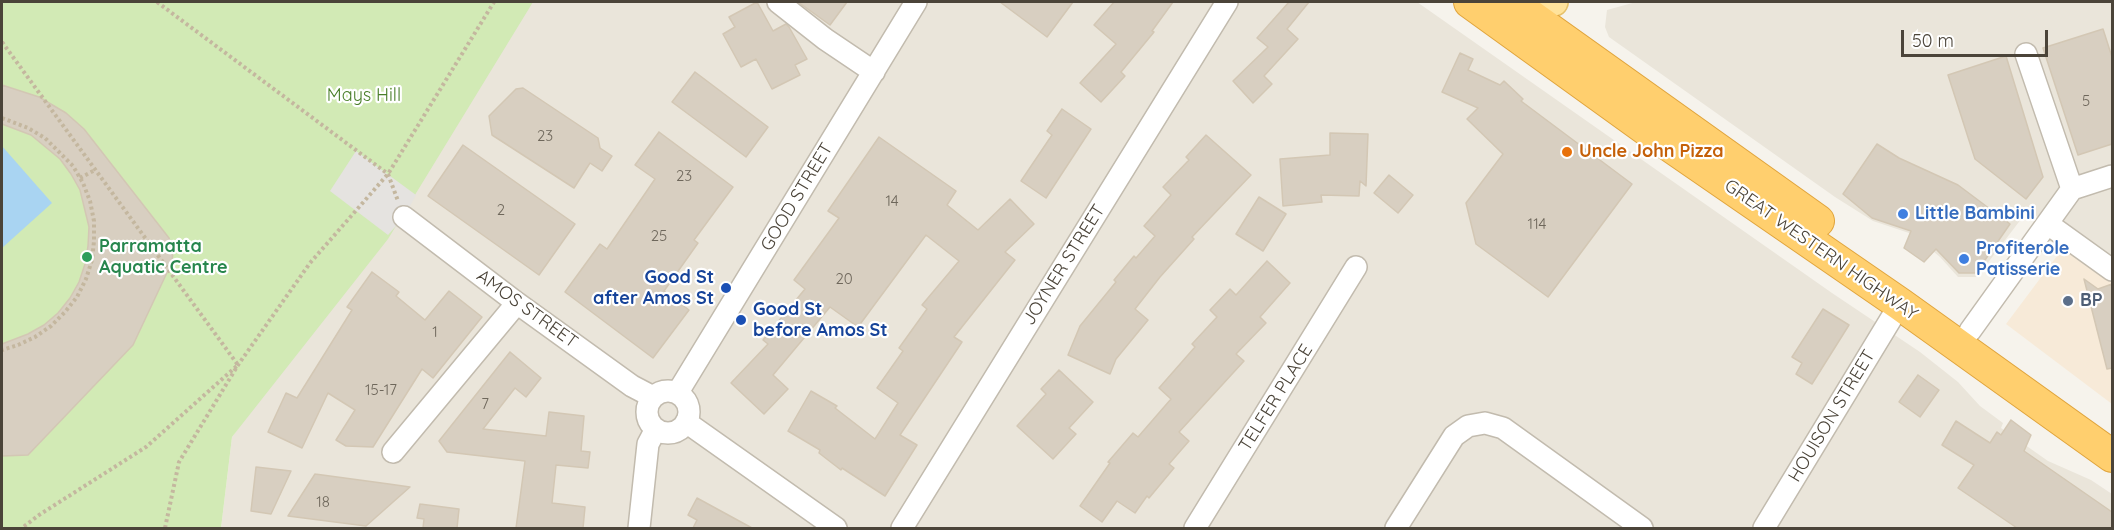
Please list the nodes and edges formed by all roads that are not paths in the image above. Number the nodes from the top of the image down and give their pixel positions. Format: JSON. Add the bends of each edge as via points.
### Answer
{"nodes":[{"id":1,"x":778,"y":2,"type":"edge"},
{"id":2,"x":916,"y":2,"type":"edge"},
{"id":3,"x":1227,"y":2,"type":"edge"},
{"id":4,"x":1554,"y":2,"type":"edge"},
{"id":5,"x":1500,"y":8,"type":"edge"},
{"id":6,"x":2026,"y":54,"type":"dead end"},
{"id":7,"x":874,"y":72,"type":"junction"},
{"id":8,"x":2112,"y":176,"type":"edge"},
{"id":9,"x":2072,"y":189,"type":"junction"},
{"id":10,"x":404,"y":217,"type":"road end"},
{"id":11,"x":2048,"y":224,"type":"junction"},
{"id":12,"x":1356,"y":267,"type":"dead end"},
{"id":13,"x":2112,"y":270,"type":"edge"},
{"id":14,"x":517,"y":303,"type":"junction"},
{"id":15,"x":1900,"y":304,"type":"junction"},
{"id":16,"x":1970,"y":331,"type":"junction"},
{"id":17,"x":678,"y":392,"type":"junction"},
{"id":18,"x":653,"y":397,"type":"junction"},
{"id":19,"x":686,"y":422,"type":"junction"},
{"id":20,"x":656,"y":429,"type":"junction"},
{"id":21,"x":2112,"y":433,"type":"edge"},
{"id":22,"x":393,"y":452,"type":"dead end"},
{"id":23,"x":2112,"y":456,"type":"edge"},
{"id":24,"x":639,"y":528,"type":"edge"},
{"id":25,"x":836,"y":528,"type":"edge"},
{"id":26,"x":902,"y":528,"type":"edge"},
{"id":27,"x":1195,"y":528,"type":"edge"},
{"id":28,"x":1396,"y":528,"type":"edge"},
{"id":29,"x":1642,"y":528,"type":"edge"},
{"id":30,"x":1764,"y":528,"type":"edge"}],
"edges":[{"from":1,"to":7,"type":"street"},
{"from":2,"to":7,"type":"street","name":"GOOD STREET"},
{"from":3,"to":26,"type":"street","name":"JOYNER STREET"},
{"from":4,"to":5,"type":"main road"},
{"from":5,"to":15,"type":"highway","name":"GREAT WESTERN HIGHWAY","via":[[1646,129]]},
{"from":5,"to":16,"type":"highway","name":"GREAT WESTERN HIGHWAY"},
{"from":6,"to":9,"type":"street"},
{"from":7,"to":17,"type":"street","name":"GOOD STREET"},
{"from":8,"to":9,"type":"street"},
{"from":9,"to":11,"type":"street"},
{"from":10,"to":14,"type":"street","name":"AMOS STREET"},
{"from":11,"to":13,"type":"street"},
{"from":11,"to":16,"type":"street"},
{"from":12,"to":27,"type":"street","name":"TELFER PLACE"},
{"from":14,"to":18,"type":"street","name":"AMOS STREET"},
{"from":14,"to":22,"type":"street"},
{"from":15,"to":23,"type":"highway","name":"GREAT WESTERN HIGHWAY"},
{"from":15,"to":30,"type":"street","name":"HOUISON STREET"},
{"from":16,"to":21,"type":"highway","name":"GREAT WESTERN HIGHWAY"},
{"from":17,"to":18,"type":"street","via":[[663,391]]},
{"from":17,"to":19,"type":"street","via":[[688,406]]},
{"from":18,"to":20,"type":"street","via":[[647,416]]},
{"from":19,"to":20,"type":"street","via":[[672,432]]},
{"from":19,"to":25,"type":"street"},
{"from":20,"to":24,"type":"street","via":[[648,444]]},
{"from":28,"to":29,"type":"street","via":[[1454,436],[1468,426],[1485,423],[1503,428]]}]}
